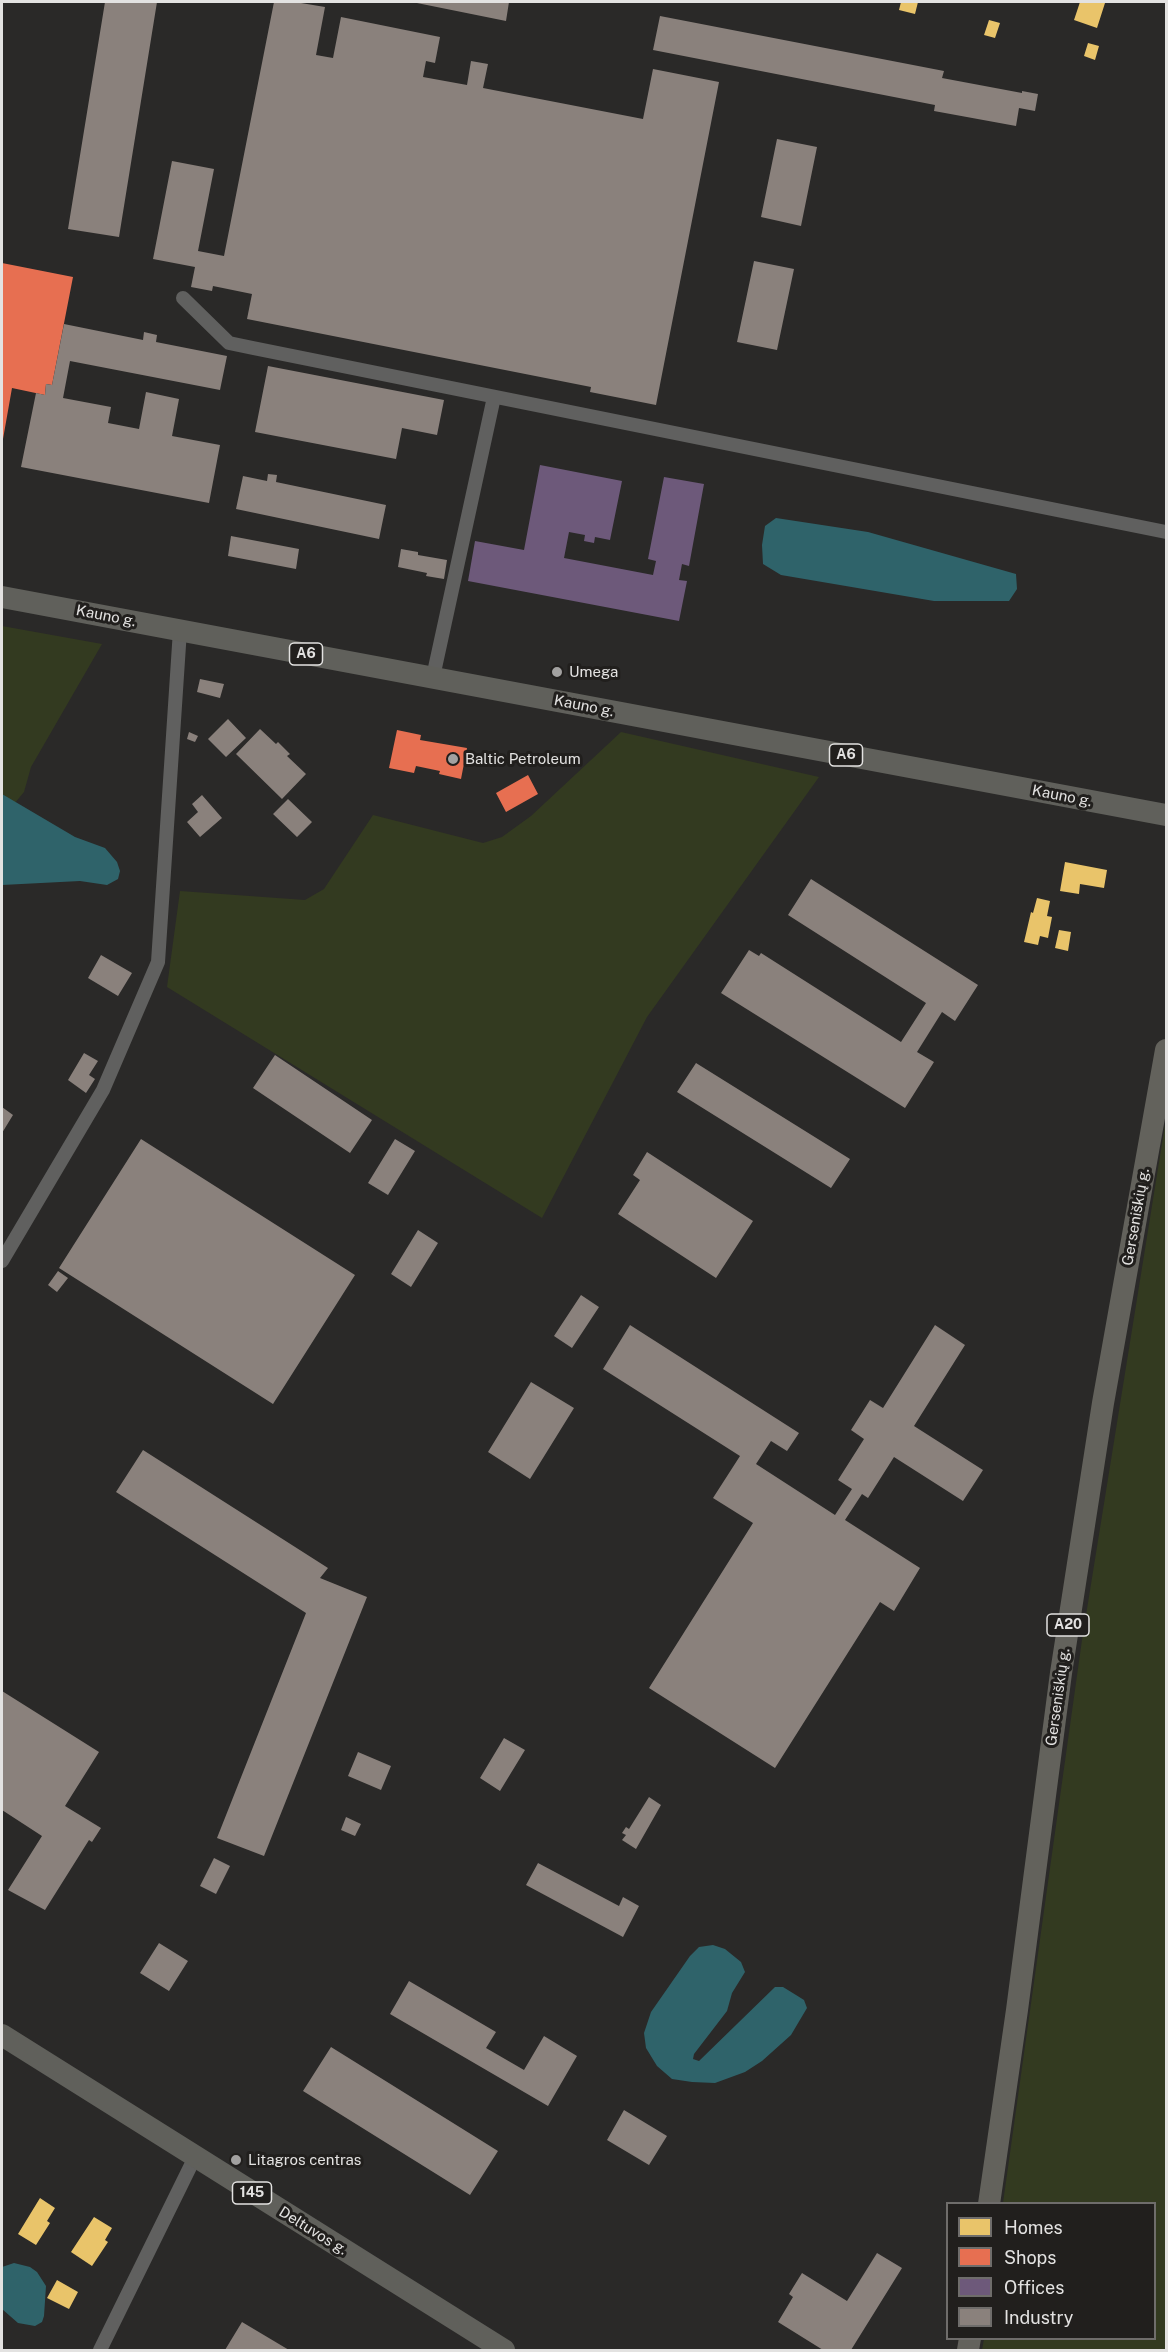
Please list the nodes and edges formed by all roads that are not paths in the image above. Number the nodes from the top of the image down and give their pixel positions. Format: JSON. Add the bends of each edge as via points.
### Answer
{"nodes":[{"id":1,"x":183,"y":298,"type":"dead end"},
{"id":2,"x":494,"y":397,"type":"junction"},
{"id":3,"x":1167,"y":532,"type":"edge"},
{"id":4,"x":2,"y":597,"type":"edge"},
{"id":5,"x":180,"y":630,"type":"junction"},
{"id":6,"x":433,"y":677,"type":"junction"},
{"id":7,"x":1167,"y":815,"type":"edge"},
{"id":8,"x":1167,"y":1050,"type":"edge"},
{"id":9,"x":2,"y":1261,"type":"edge"},
{"id":10,"x":2,"y":2035,"type":"edge"},
{"id":11,"x":195,"y":2157,"type":"junction"},
{"id":12,"x":989,"y":2202,"type":"edge"},
{"id":13,"x":100,"y":2350,"type":"edge"},
{"id":14,"x":504,"y":2350,"type":"edge"}],
"edges":[{"from":1,"to":2,"type":"street","via":[[229,343]]},
{"from":2,"to":3,"type":"street"},
{"from":2,"to":6,"type":"street"},
{"from":4,"to":5,"type":"main road","name":"Kauno g.","number":"A6"},
{"from":5,"to":6,"type":"main road","name":"Kauno g.","number":"A6"},
{"from":5,"to":9,"type":"street","via":[[158,962],[103,1090]]},
{"from":6,"to":7,"type":"main road","name":"Kauno g.","number":"A6"},
{"from":8,"to":12,"type":"highway","name":"Gerseniškių g.","number":"A20","via":[[1072,1598]]},
{"from":10,"to":11,"type":"main road","name":"Deltuvos g.","number":"145"},
{"from":11,"to":13,"type":"street"},
{"from":11,"to":14,"type":"main road","name":"Deltuvos g.","number":"145"}]}
